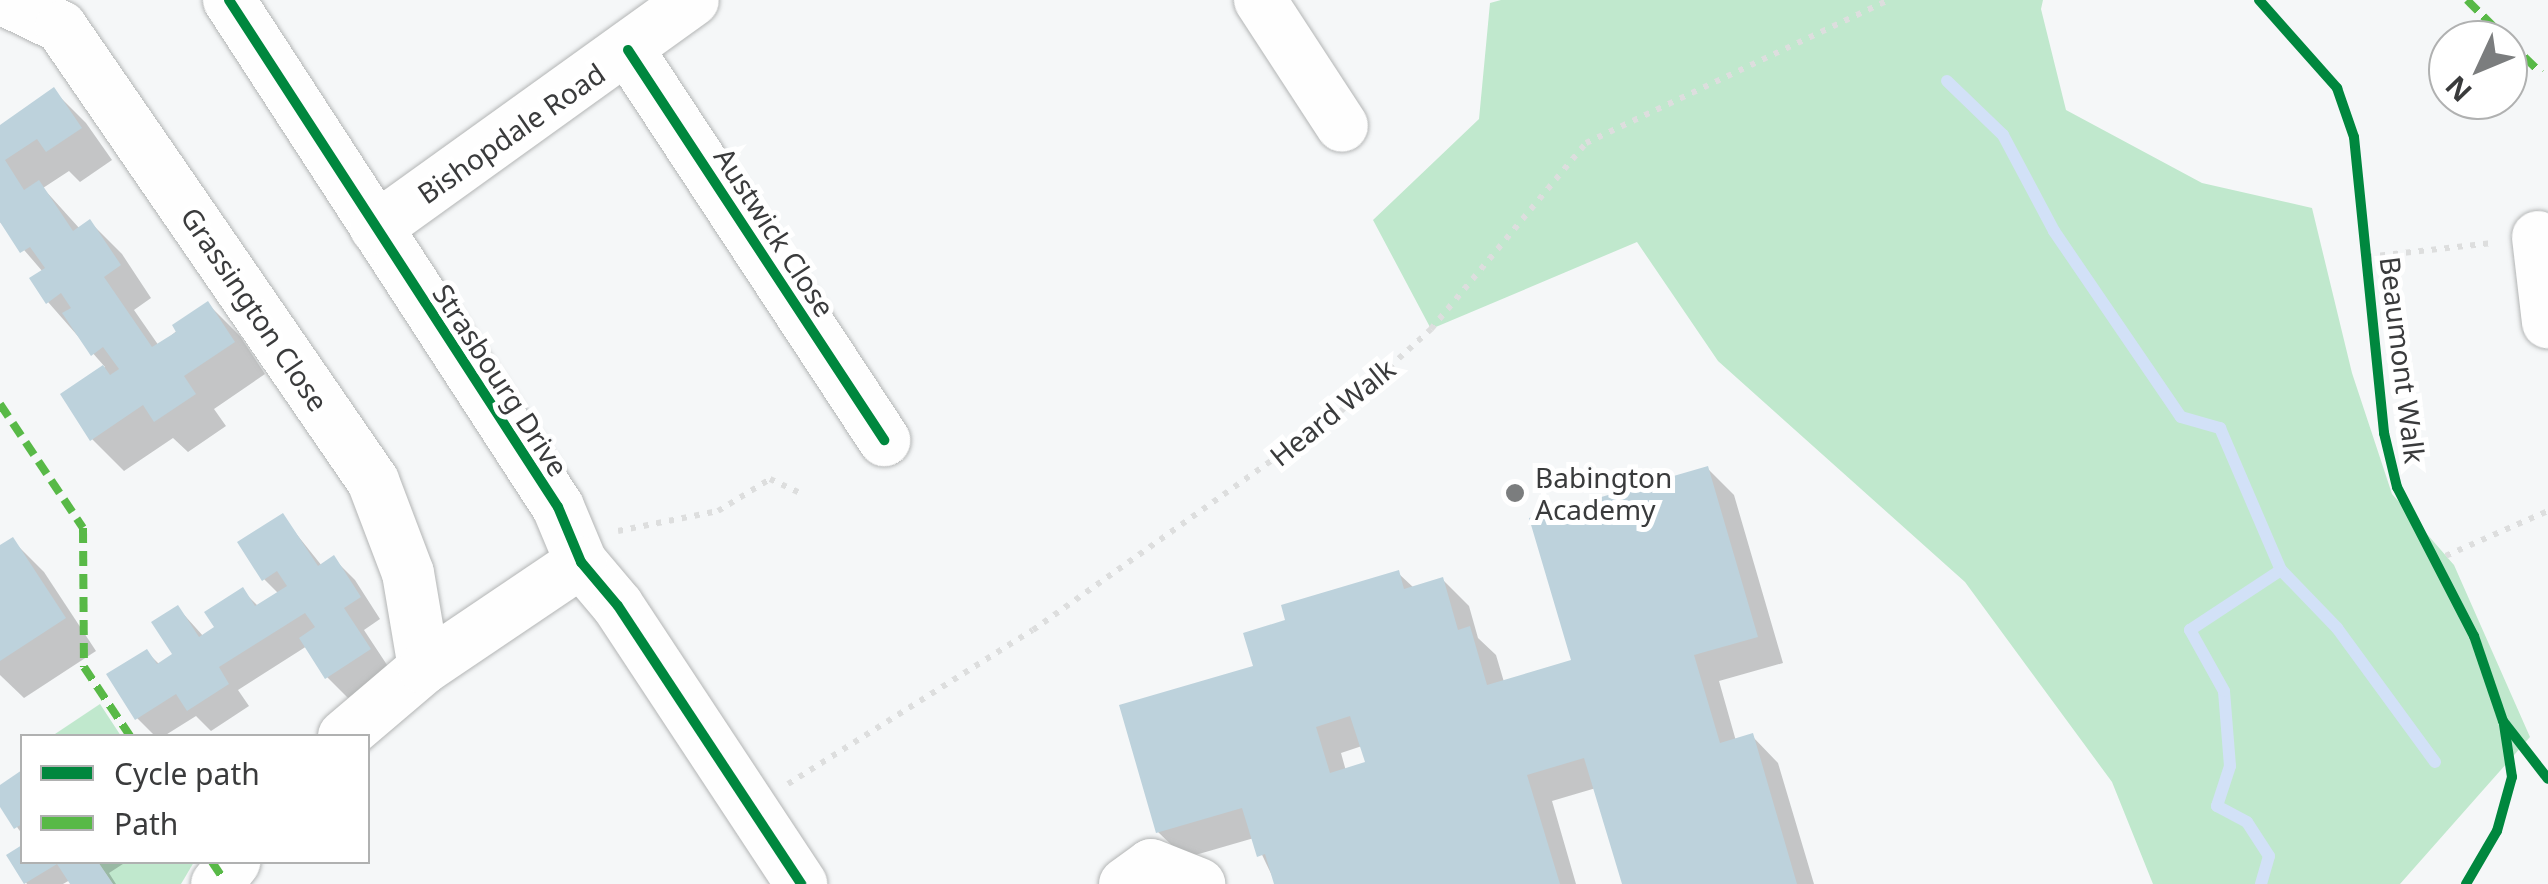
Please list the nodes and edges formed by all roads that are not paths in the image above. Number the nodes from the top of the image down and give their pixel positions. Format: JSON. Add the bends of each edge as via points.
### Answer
{"nodes":[{"id":1,"x":5,"y":0,"type":"edge"},
{"id":2,"x":229,"y":0,"type":"edge"},
{"id":3,"x":693,"y":0,"type":"edge"},
{"id":4,"x":1260,"y":0,"type":"edge"},
{"id":5,"x":628,"y":50,"type":"junction"},
{"id":6,"x":1342,"y":126,"type":"dead end"},
{"id":7,"x":376,"y":228,"type":"junction"},
{"id":8,"x":2538,"y":238,"type":"road end"},
{"id":9,"x":2548,"y":322,"type":"edge"},
{"id":10,"x":884,"y":440,"type":"dead end"},
{"id":11,"x":576,"y":551,"type":"junction"},
{"id":12,"x":424,"y":668,"type":"junction"},
{"id":13,"x":346,"y":734,"type":"edge"},
{"id":14,"x":232,"y":864,"type":"edge"},
{"id":15,"x":217,"y":884,"type":"edge"},
{"id":16,"x":801,"y":884,"type":"edge"},
{"id":17,"x":1126,"y":884,"type":"edge"},
{"id":18,"x":1199,"y":884,"type":"edge"}],
"edges":[{"from":1,"to":12,"type":"street","name":"Grassington Close","via":[[61,27],[373,481],[408,574]]},
{"from":2,"to":7,"type":"street","name":"Strasbourg Drive"},
{"from":3,"to":5,"type":"street","name":"Bishopdale Road"},
{"from":4,"to":6,"type":"street"},
{"from":5,"to":7,"type":"street","name":"Bishopdale Road"},
{"from":5,"to":10,"type":"street","name":"Austwick Close"},
{"from":7,"to":11,"type":"street","name":"Strasbourg Drive","via":[[558,507]]},
{"from":8,"to":9,"type":"street"},
{"from":11,"to":12,"type":"street"},
{"from":11,"to":16,"type":"street","name":"Strasbourg Drive"},
{"from":12,"to":13,"type":"street"},
{"from":14,"to":15,"type":"street"},
{"from":17,"to":18,"type":"street","via":[[1151,865]]}]}
